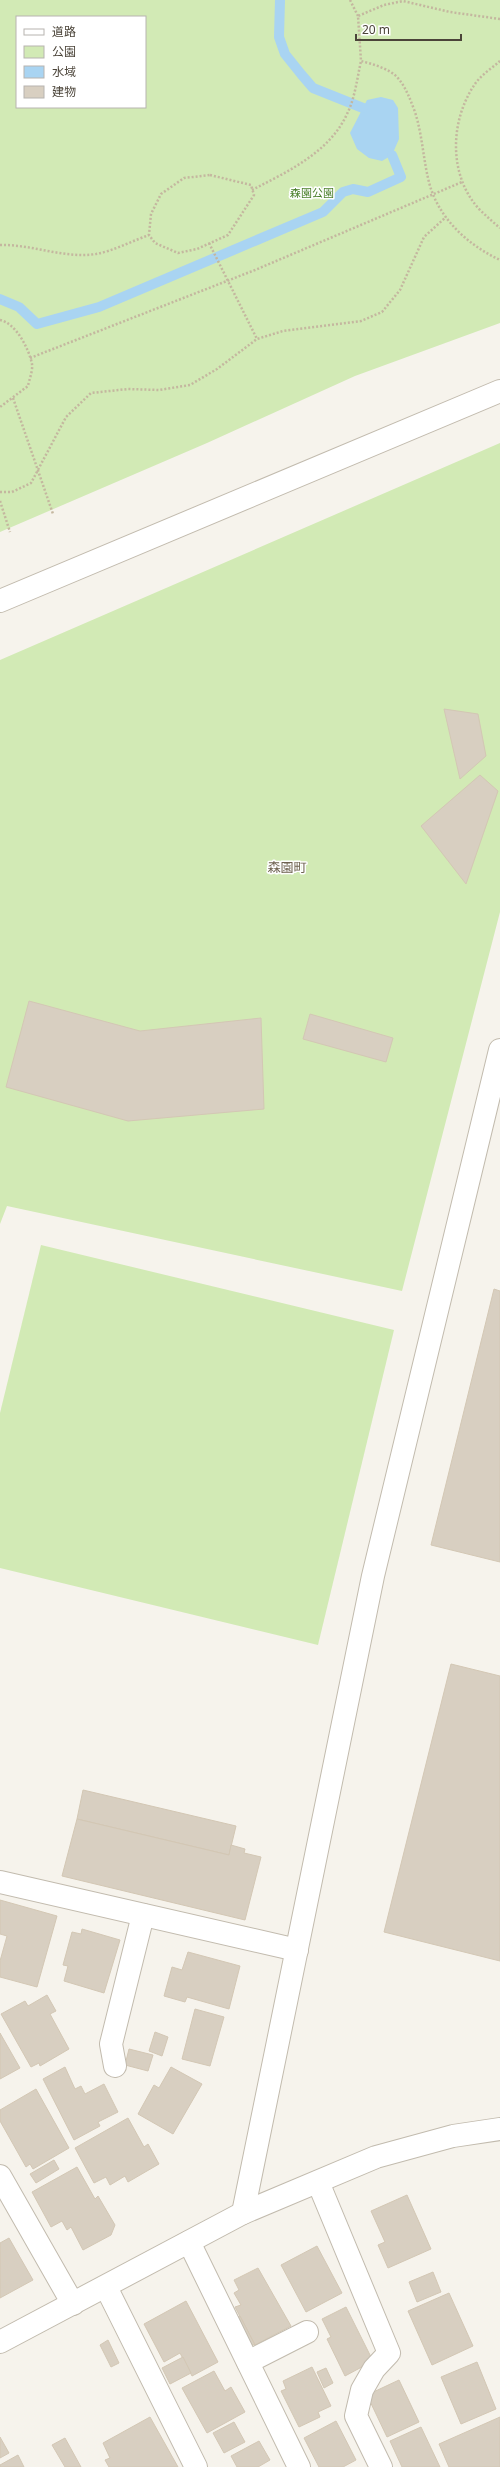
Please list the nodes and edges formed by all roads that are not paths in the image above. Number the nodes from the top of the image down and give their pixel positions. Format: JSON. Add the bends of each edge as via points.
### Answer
{"nodes":[{"id":1,"x":500,"y":391,"type":"edge"},
{"id":2,"x":0,"y":600,"type":"edge"},
{"id":3,"x":500,"y":1050,"type":"edge"},
{"id":4,"x":0,"y":1882,"type":"edge"},
{"id":5,"x":143,"y":1915,"type":"junction"},
{"id":6,"x":297,"y":1950,"type":"junction"},
{"id":7,"x":114,"y":2066,"type":"dead end"},
{"id":8,"x":500,"y":2129,"type":"edge"},
{"id":9,"x":0,"y":2176,"type":"edge"},
{"id":10,"x":318,"y":2182,"type":"junction"},
{"id":11,"x":243,"y":2213,"type":"junction"},
{"id":12,"x":189,"y":2242,"type":"junction"},
{"id":13,"x":106,"y":2287,"type":"junction"},
{"id":14,"x":73,"y":2304,"type":"junction"},
{"id":15,"x":307,"y":2332,"type":"dead end"},
{"id":16,"x":0,"y":2342,"type":"edge"},
{"id":17,"x":248,"y":2362,"type":"junction"},
{"id":18,"x":196,"y":2467,"type":"edge"},
{"id":19,"x":299,"y":2467,"type":"edge"},
{"id":20,"x":381,"y":2467,"type":"edge"}],
"edges":[{"from":1,"to":2,"type":"street"},
{"from":3,"to":6,"type":"street","via":[[372,1576]]},
{"from":4,"to":5,"type":"street"},
{"from":5,"to":6,"type":"street"},
{"from":5,"to":7,"type":"street","via":[[111,2044]]},
{"from":6,"to":11,"type":"street"},
{"from":8,"to":10,"type":"street","via":[[453,2136],[376,2157]]},
{"from":9,"to":14,"type":"street"},
{"from":10,"to":11,"type":"street"},
{"from":10,"to":20,"type":"street","via":[[389,2353],[374,2369],[362,2390],[356,2416]]},
{"from":11,"to":12,"type":"street"},
{"from":12,"to":13,"type":"street"},
{"from":12,"to":17,"type":"street"},
{"from":13,"to":14,"type":"street"},
{"from":13,"to":18,"type":"street"},
{"from":14,"to":16,"type":"street"},
{"from":15,"to":17,"type":"street"},
{"from":17,"to":19,"type":"street"}]}
